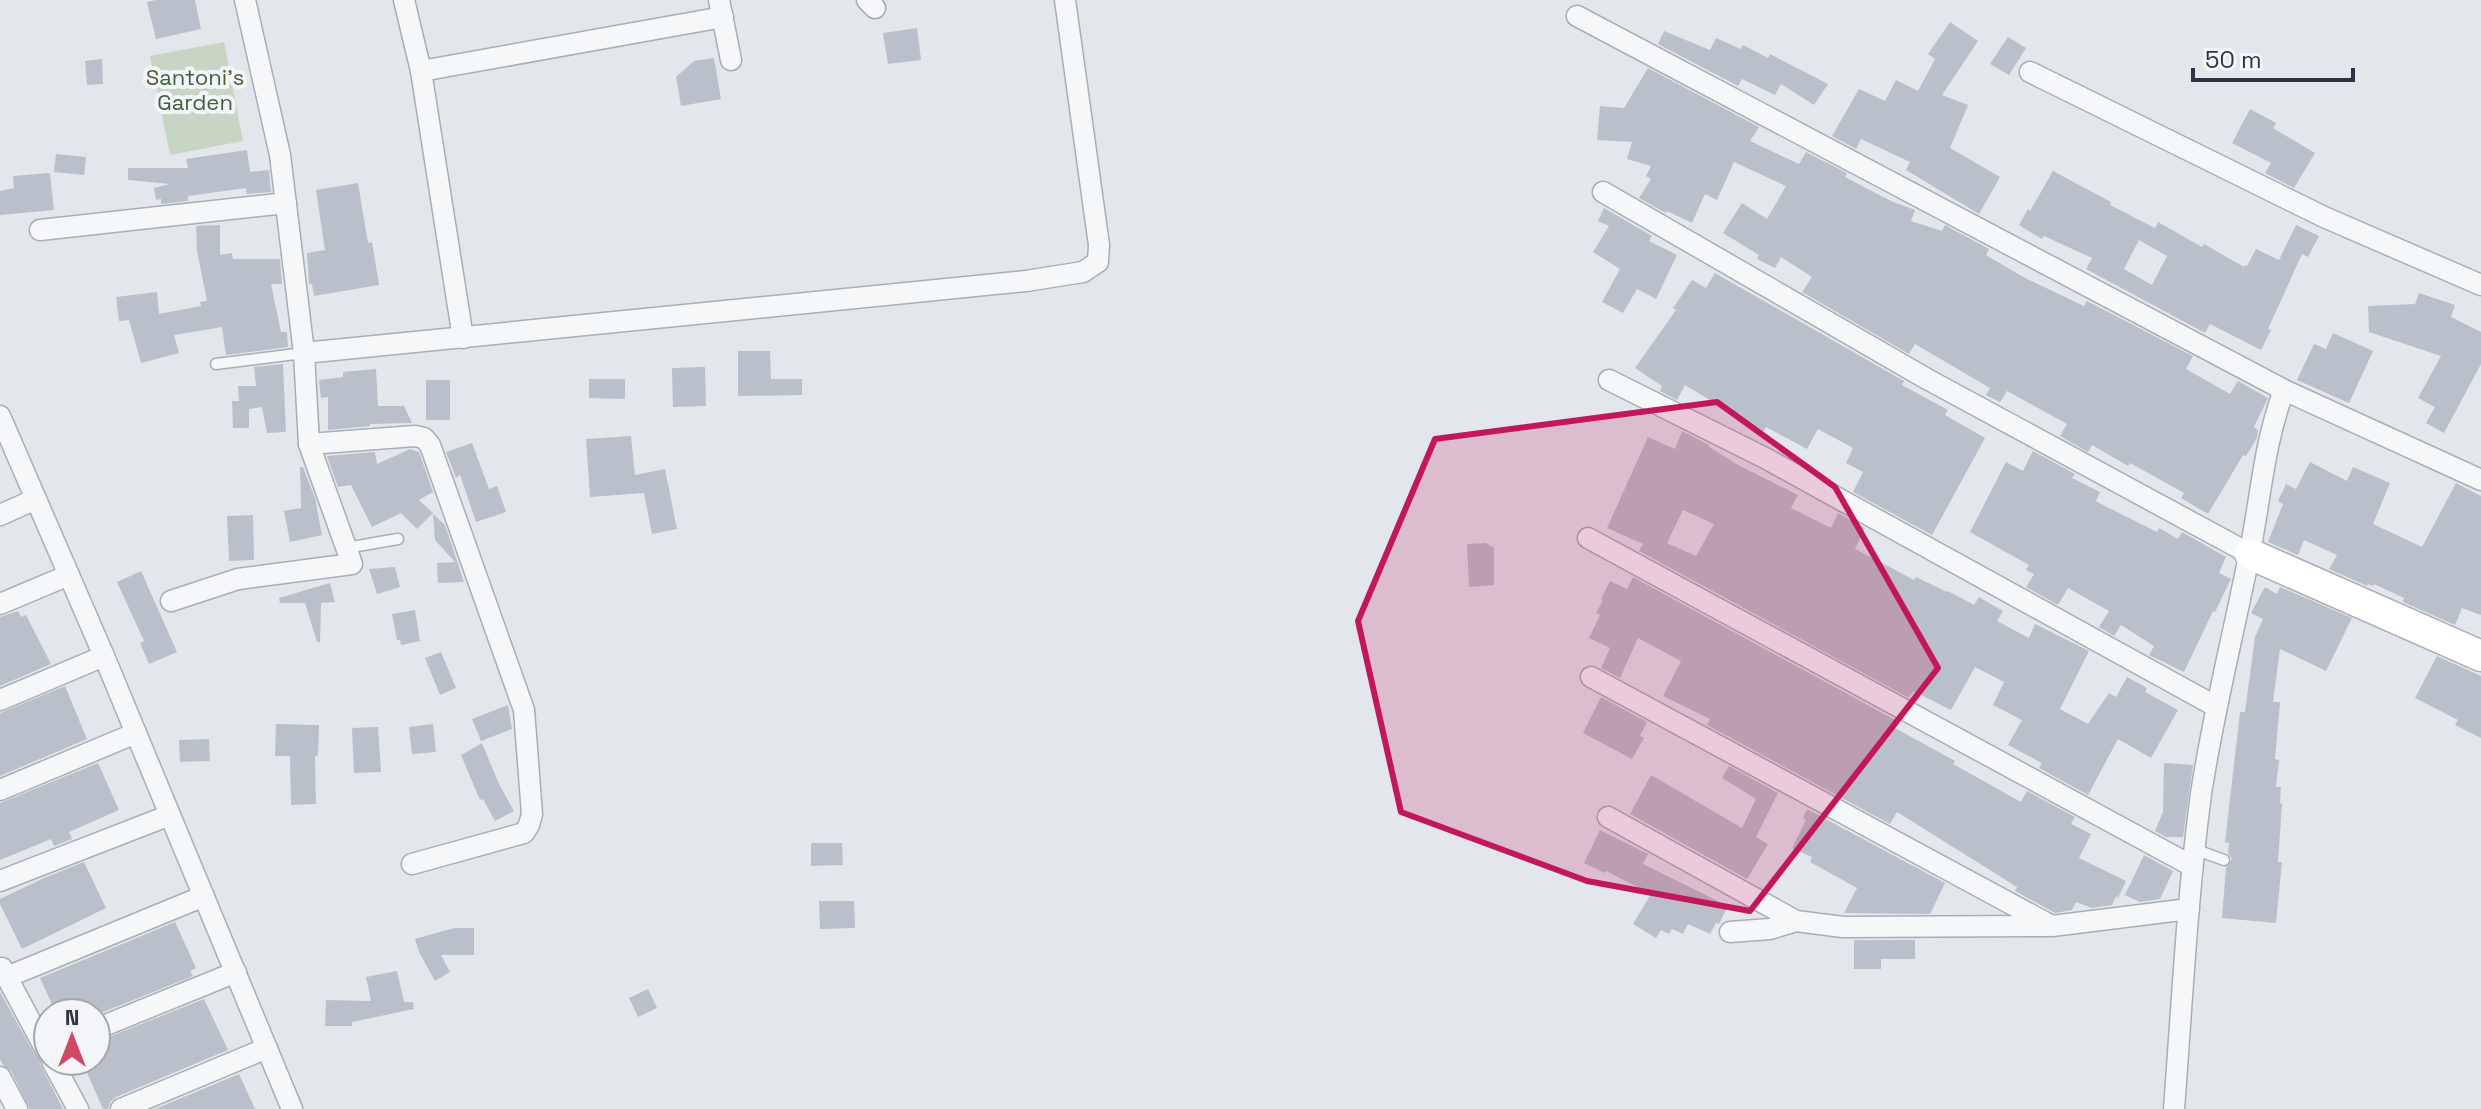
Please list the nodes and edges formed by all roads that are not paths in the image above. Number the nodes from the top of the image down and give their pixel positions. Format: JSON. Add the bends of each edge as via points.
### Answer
{"nodes":[{"id":1,"x":245,"y":0,"type":"edge"},
{"id":2,"x":404,"y":0,"type":"edge"},
{"id":3,"x":1065,"y":0,"type":"edge"},
{"id":4,"x":721,"y":8,"type":"edge"},
{"id":5,"x":1577,"y":16,"type":"dead end"},
{"id":6,"x":731,"y":60,"type":"dead end"},
{"id":7,"x":421,"y":71,"type":"junction"},
{"id":8,"x":2030,"y":72,"type":"dead end"},
{"id":9,"x":1603,"y":192,"type":"dead end"},
{"id":10,"x":286,"y":203,"type":"junction"},
{"id":11,"x":40,"y":230,"type":"dead end"},
{"id":12,"x":2481,"y":285,"type":"edge"},
{"id":13,"x":463,"y":338,"type":"junction"},
{"id":14,"x":304,"y":353,"type":"junction"},
{"id":15,"x":216,"y":364,"type":"dead end"},
{"id":16,"x":1609,"y":380,"type":"dead end"},
{"id":17,"x":2284,"y":390,"type":"junction"},
{"id":18,"x":1,"y":421,"type":"edge"},
{"id":19,"x":309,"y":444,"type":"junction"},
{"id":20,"x":2481,"y":480,"type":"edge"},
{"id":21,"x":36,"y":499,"type":"junction"},
{"id":22,"x":0,"y":515,"type":"edge"},
{"id":23,"x":1588,"y":538,"type":"dead end"},
{"id":24,"x":398,"y":539,"type":"dead end"},
{"id":25,"x":346,"y":548,"type":"junction"},
{"id":26,"x":2250,"y":554,"type":"junction"},
{"id":27,"x":69,"y":575,"type":"junction"},
{"id":28,"x":171,"y":601,"type":"dead end"},
{"id":29,"x":0,"y":604,"type":"edge"},
{"id":30,"x":104,"y":656,"type":"junction"},
{"id":31,"x":2481,"y":656,"type":"edge"},
{"id":32,"x":1591,"y":677,"type":"dead end"},
{"id":33,"x":0,"y":700,"type":"edge"},
{"id":34,"x":2215,"y":706,"type":"junction"},
{"id":35,"x":136,"y":733,"type":"junction"},
{"id":36,"x":0,"y":790,"type":"edge"},
{"id":37,"x":170,"y":815,"type":"junction"},
{"id":38,"x":1608,"y":817,"type":"dead end"},
{"id":39,"x":2193,"y":857,"type":"junction"},
{"id":40,"x":2224,"y":860,"type":"dead end"},
{"id":41,"x":412,"y":864,"type":"dead end"},
{"id":42,"x":0,"y":881,"type":"edge"},
{"id":43,"x":204,"y":896,"type":"junction"},
{"id":44,"x":2189,"y":909,"type":"junction"},
{"id":45,"x":1796,"y":921,"type":"junction"},
{"id":46,"x":2052,"y":926,"type":"junction"},
{"id":47,"x":1730,"y":932,"type":"dead end"},
{"id":48,"x":3,"y":970,"type":"edge"},
{"id":49,"x":236,"y":972,"type":"junction"},
{"id":50,"x":112,"y":1022,"type":"edge"},
{"id":51,"x":32,"y":1023,"type":"edge"},
{"id":52,"x":267,"y":1048,"type":"junction"},
{"id":53,"x":0,"y":1077,"type":"edge"},
{"id":54,"x":61,"y":1077,"type":"edge"},
{"id":55,"x":17,"y":1109,"type":"edge"},
{"id":56,"x":78,"y":1109,"type":"edge"},
{"id":57,"x":121,"y":1109,"type":"edge"},
{"id":58,"x":292,"y":1109,"type":"edge"},
{"id":59,"x":2174,"y":1109,"type":"edge"}],
"edges":[{"from":1,"to":10,"type":"street"},
{"from":2,"to":7,"type":"street"},
{"from":3,"to":13,"type":"street","via":[[1099,245],[1098,262],[1083,272]]},
{"from":4,"to":6,"type":"street"},
{"from":4,"to":7,"type":"street"},
{"from":5,"to":17,"type":"street"},
{"from":7,"to":13,"type":"street"},
{"from":8,"to":12,"type":"street","via":[[2324,217]]},
{"from":9,"to":26,"type":"street","via":[[1913,371]]},
{"from":10,"to":11,"type":"street"},
{"from":10,"to":14,"type":"street"},
{"from":13,"to":14,"type":"street"},
{"from":14,"to":15,"type":"lane"},
{"from":14,"to":19,"type":"street"},
{"from":16,"to":34,"type":"street","via":[[1765,458]]},
{"from":17,"to":20,"type":"street"},
{"from":17,"to":26,"type":"street","via":[[2264,458]]},
{"from":18,"to":21,"type":"street"},
{"from":19,"to":25,"type":"street"},
{"from":19,"to":41,"type":"street","via":[[415,436],[430,445],[524,710],[532,814],[524,833]]},
{"from":21,"to":22,"type":"street"},
{"from":21,"to":27,"type":"street"},
{"from":23,"to":39,"type":"street"},
{"from":24,"to":25,"type":"lane"},
{"from":25,"to":28,"type":"street","via":[[352,564],[238,579]]},
{"from":26,"to":31,"type":"street"},
{"from":26,"to":34,"type":"street"},
{"from":27,"to":29,"type":"street"},
{"from":27,"to":30,"type":"street"},
{"from":30,"to":33,"type":"street"},
{"from":30,"to":35,"type":"street"},
{"from":32,"to":46,"type":"street"},
{"from":34,"to":39,"type":"street"},
{"from":35,"to":36,"type":"street"},
{"from":35,"to":37,"type":"street"},
{"from":37,"to":42,"type":"street"},
{"from":37,"to":43,"type":"street"},
{"from":38,"to":45,"type":"street"},
{"from":39,"to":40,"type":"lane"},
{"from":39,"to":44,"type":"street"},
{"from":43,"to":48,"type":"street"},
{"from":43,"to":49,"type":"street"},
{"from":44,"to":46,"type":"street"},
{"from":44,"to":59,"type":"street"},
{"from":45,"to":46,"type":"street","via":[[1843,927]]},
{"from":45,"to":47,"type":"street"},
{"from":48,"to":51,"type":"street"},
{"from":49,"to":50,"type":"street"},
{"from":49,"to":52,"type":"street"},
{"from":52,"to":57,"type":"street"},
{"from":52,"to":58,"type":"street"},
{"from":53,"to":55,"type":"street"},
{"from":54,"to":56,"type":"street"}]}
